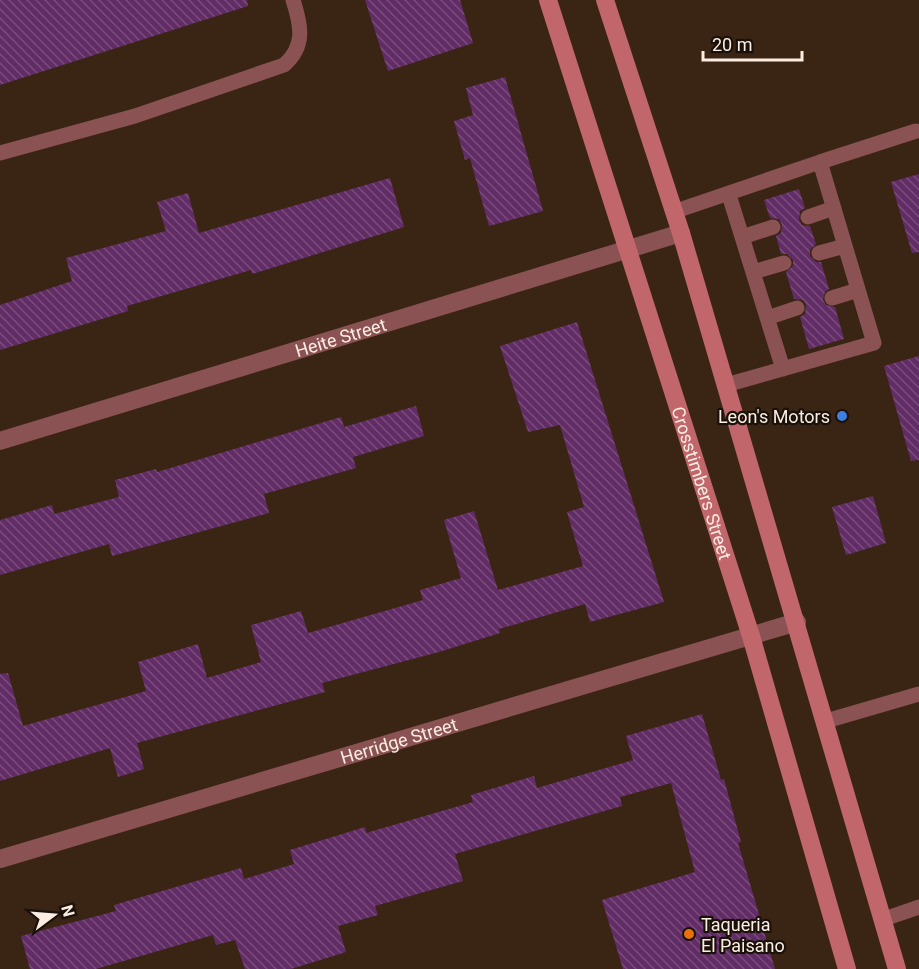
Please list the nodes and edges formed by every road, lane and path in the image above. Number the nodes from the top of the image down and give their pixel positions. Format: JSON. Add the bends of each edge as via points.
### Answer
{"nodes":[{"id":1,"x":293,"y":0,"type":"edge"},
{"id":2,"x":548,"y":0,"type":"edge"},
{"id":3,"x":605,"y":0,"type":"edge"},
{"id":4,"x":916,"y":131,"type":"dead end"},
{"id":5,"x":0,"y":153,"type":"edge"},
{"id":6,"x":820,"y":162,"type":"junction"},
{"id":7,"x":729,"y":195,"type":"junction"},
{"id":8,"x":834,"y":208,"type":"junction"},
{"id":9,"x":673,"y":212,"type":"junction"},
{"id":10,"x":807,"y":217,"type":"dead end"},
{"id":11,"x":773,"y":227,"type":"dead end"},
{"id":12,"x":681,"y":233,"type":"junction"},
{"id":13,"x":742,"y":237,"type":"junction"},
{"id":14,"x":845,"y":246,"type":"junction"},
{"id":15,"x":628,"y":250,"type":"junction"},
{"id":16,"x":819,"y":253,"type":"dead end"},
{"id":17,"x":784,"y":263,"type":"dead end"},
{"id":18,"x":753,"y":272,"type":"junction"},
{"id":19,"x":858,"y":290,"type":"junction"},
{"id":20,"x":832,"y":298,"type":"dead end"},
{"id":21,"x":797,"y":308,"type":"dead end"},
{"id":22,"x":767,"y":318,"type":"junction"},
{"id":23,"x":783,"y":369,"type":"junction"},
{"id":24,"x":726,"y":385,"type":"junction"},
{"id":25,"x":0,"y":441,"type":"edge"},
{"id":26,"x":797,"y":622,"type":"junction"},
{"id":27,"x":752,"y":636,"type":"junction"},
{"id":28,"x":919,"y":694,"type":"edge"},
{"id":29,"x":826,"y":721,"type":"junction"},
{"id":30,"x":0,"y":859,"type":"edge"},
{"id":31,"x":919,"y":907,"type":"edge"},
{"id":32,"x":884,"y":919,"type":"junction"},
{"id":33,"x":847,"y":969,"type":"edge"},
{"id":34,"x":897,"y":969,"type":"edge"}],
"edges":[{"from":1,"to":5,"type":"lane","via":[[301,38],[291,59],[276,69],[135,116]]},
{"from":2,"to":15,"type":"main road","name":"Crosstimbers Street"},
{"from":3,"to":9,"type":"main road"},
{"from":4,"to":6,"type":"lane"},
{"from":6,"to":7,"type":"lane"},
{"from":6,"to":8,"type":"lane"},
{"from":7,"to":9,"type":"lane"},
{"from":7,"to":13,"type":"lane"},
{"from":8,"to":10,"type":"lane"},
{"from":8,"to":14,"type":"lane"},
{"from":9,"to":12,"type":"main road"},
{"from":11,"to":13,"type":"lane"},
{"from":12,"to":15,"type":"street","name":"Heite Street"},
{"from":12,"to":24,"type":"main road"},
{"from":13,"to":18,"type":"lane"},
{"from":14,"to":16,"type":"lane"},
{"from":14,"to":19,"type":"lane"},
{"from":15,"to":25,"type":"street","name":"Heite Street"},
{"from":15,"to":27,"type":"main road","name":"Crosstimbers Street"},
{"from":17,"to":18,"type":"lane"},
{"from":18,"to":22,"type":"lane"},
{"from":19,"to":20,"type":"lane"},
{"from":19,"to":23,"type":"lane","via":[[874,343]]},
{"from":21,"to":22,"type":"lane"},
{"from":22,"to":23,"type":"lane"},
{"from":23,"to":24,"type":"lane"},
{"from":24,"to":26,"type":"main road"},
{"from":26,"to":27,"type":"street","name":"Herridge Street"},
{"from":26,"to":29,"type":"main road"},
{"from":27,"to":30,"type":"street","name":"Herridge Street"},
{"from":27,"to":33,"type":"main road","name":"Crosstimbers Street"},
{"from":28,"to":29,"type":"lane"},
{"from":29,"to":32,"type":"main road"},
{"from":31,"to":32,"type":"lane"},
{"from":32,"to":34,"type":"main road"}]}
